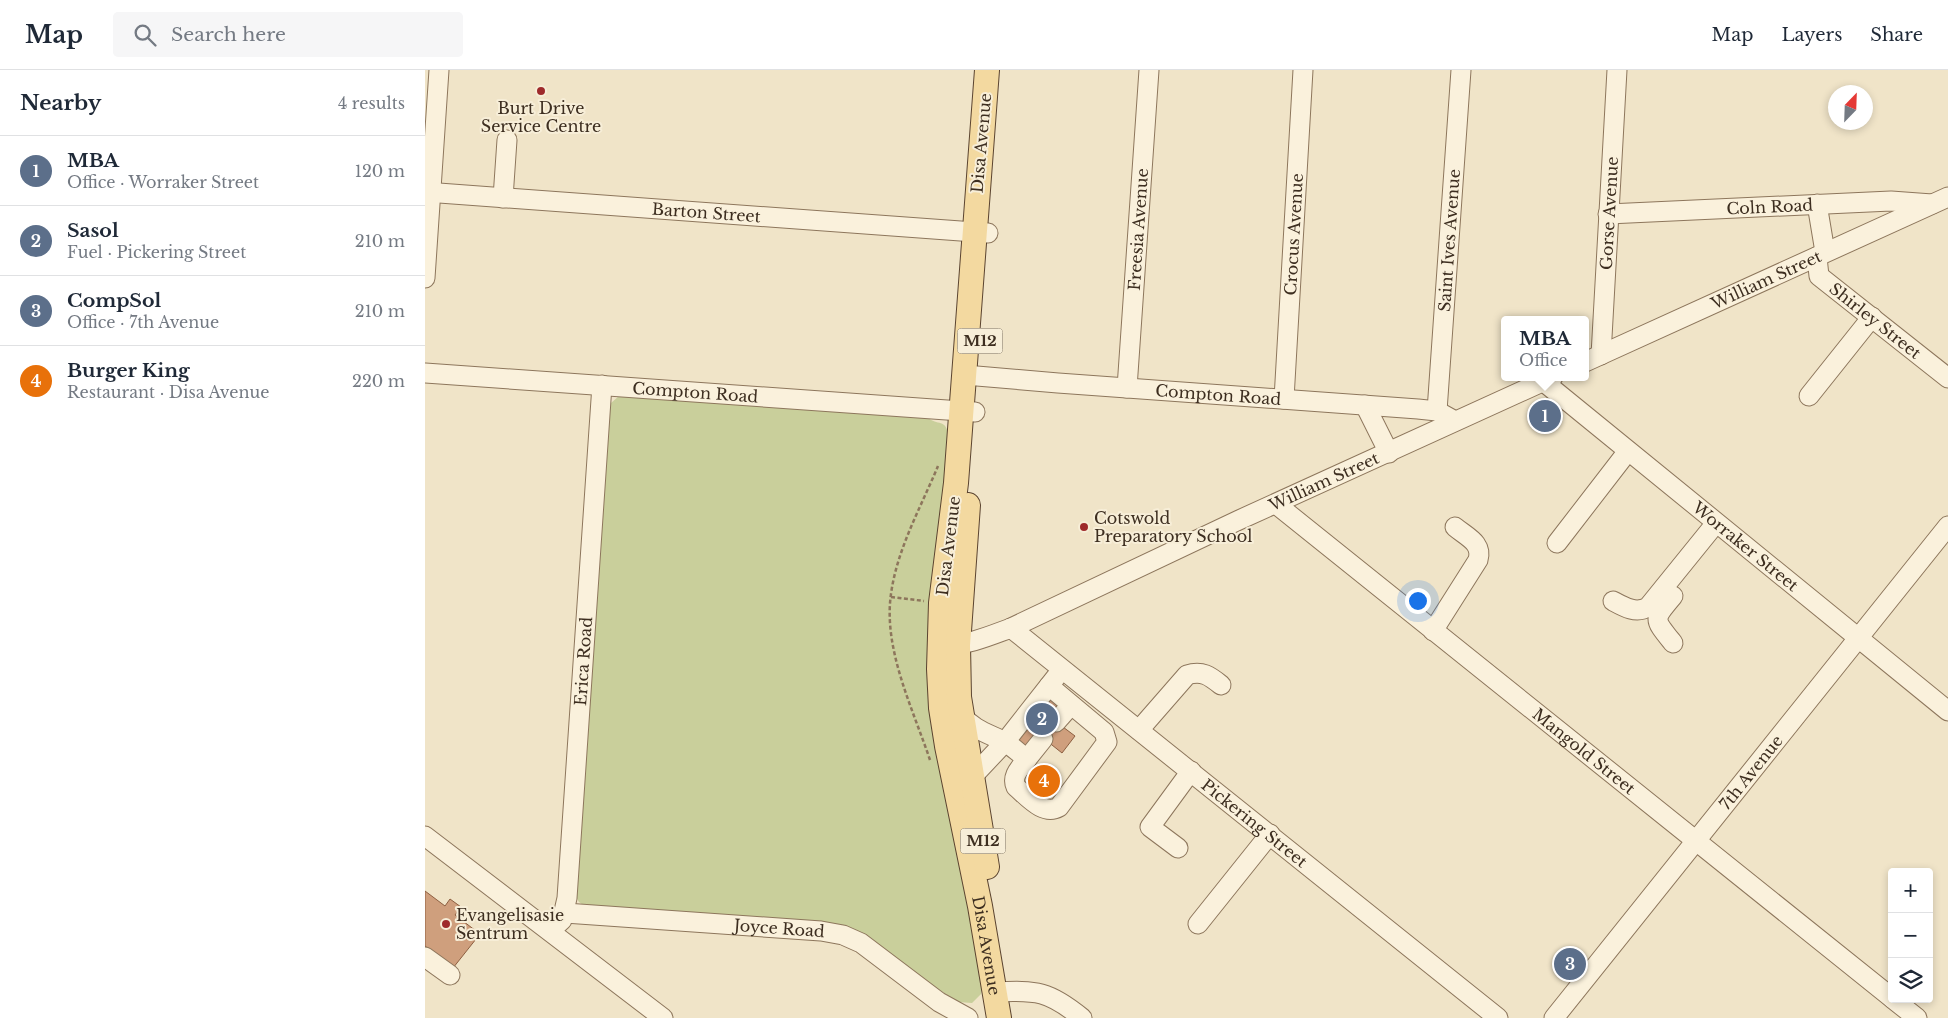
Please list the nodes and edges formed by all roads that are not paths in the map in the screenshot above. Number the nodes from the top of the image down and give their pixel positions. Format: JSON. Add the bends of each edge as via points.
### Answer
{"nodes":[{"id":1,"x":439,"y":70,"type":"edge"},
{"id":2,"x":987,"y":70,"type":"edge"},
{"id":3,"x":1001,"y":70,"type":"edge"},
{"id":4,"x":1149,"y":70,"type":"edge"},
{"id":5,"x":1303,"y":70,"type":"edge"},
{"id":6,"x":1461,"y":70,"type":"edge"},
{"id":7,"x":1617,"y":70,"type":"edge"},
{"id":8,"x":431,"y":91,"type":"edge"},
{"id":9,"x":507,"y":140,"type":"dead end"},
{"id":10,"x":428,"y":192,"type":"edge"},
{"id":11,"x":503,"y":198,"type":"junction"},
{"id":12,"x":1940,"y":201,"type":"edge"},
{"id":13,"x":1817,"y":204,"type":"junction"},
{"id":14,"x":1608,"y":214,"type":"junction"},
{"id":15,"x":981,"y":232,"type":"junction"},
{"id":16,"x":1821,"y":254,"type":"junction"},
{"id":17,"x":425,"y":268,"type":"edge"},
{"id":18,"x":1872,"y":316,"type":"junction"},
{"id":19,"x":1593,"y":358,"type":"edge"},
{"id":20,"x":425,"y":373,"type":"edge"},
{"id":21,"x":971,"y":376,"type":"junction"},
{"id":22,"x":1948,"y":378,"type":"edge"},
{"id":23,"x":1545,"y":381,"type":"edge"},
{"id":24,"x":1551,"y":381,"type":"edge"},
{"id":25,"x":602,"y":385,"type":"junction"},
{"id":26,"x":1127,"y":388,"type":"junction"},
{"id":27,"x":1809,"y":396,"type":"dead end"},
{"id":28,"x":1284,"y":398,"type":"junction"},
{"id":29,"x":1365,"y":405,"type":"junction"},
{"id":30,"x":968,"y":412,"type":"junction"},
{"id":31,"x":1437,"y":412,"type":"junction"},
{"id":32,"x":1455,"y":421,"type":"junction"},
{"id":33,"x":1628,"y":451,"type":"junction"},
{"id":34,"x":1389,"y":452,"type":"junction"},
{"id":35,"x":1276,"y":504,"type":"junction"},
{"id":36,"x":1721,"y":526,"type":"junction"},
{"id":37,"x":1948,"y":526,"type":"edge"},
{"id":38,"x":1455,"y":527,"type":"dead end"},
{"id":39,"x":1557,"y":542,"type":"dead end"},
{"id":40,"x":1613,"y":601,"type":"dead end"},
{"id":41,"x":1011,"y":628,"type":"junction"},
{"id":42,"x":1433,"y":631,"type":"junction"},
{"id":43,"x":1858,"y":639,"type":"junction"},
{"id":44,"x":1673,"y":643,"type":"dead end"},
{"id":45,"x":949,"y":645,"type":"junction"},
{"id":46,"x":1063,"y":668,"type":"junction"},
{"id":47,"x":1221,"y":685,"type":"dead end"},
{"id":48,"x":1049,"y":686,"type":"junction"},
{"id":49,"x":1071,"y":705,"type":"junction"},
{"id":50,"x":1948,"y":711,"type":"edge"},
{"id":51,"x":962,"y":715,"type":"junction"},
{"id":52,"x":1057,"y":722,"type":"dead end"},
{"id":53,"x":1139,"y":730,"type":"junction"},
{"id":54,"x":1043,"y":739,"type":"dead end"},
{"id":55,"x":1005,"y":742,"type":"junction"},
{"id":56,"x":1027,"y":759,"type":"junction"},
{"id":57,"x":1191,"y":771,"type":"junction"},
{"id":58,"x":973,"y":776,"type":"junction"},
{"id":59,"x":1270,"y":834,"type":"junction"},
{"id":60,"x":425,"y":836,"type":"edge"},
{"id":61,"x":1696,"y":842,"type":"junction"},
{"id":62,"x":1178,"y":848,"type":"dead end"},
{"id":63,"x":565,"y":913,"type":"junction"},
{"id":64,"x":1198,"y":924,"type":"dead end"},
{"id":65,"x":550,"y":931,"type":"junction"},
{"id":66,"x":425,"y":957,"type":"edge"},
{"id":67,"x":450,"y":975,"type":"dead end"},
{"id":68,"x":1002,"y":992,"type":"junction"},
{"id":69,"x":1888,"y":995,"type":"edge"},
{"id":70,"x":1898,"y":1003,"type":"edge"},
{"id":71,"x":663,"y":1018,"type":"edge"},
{"id":72,"x":968,"y":1018,"type":"edge"},
{"id":73,"x":999,"y":1018,"type":"edge"},
{"id":74,"x":1013,"y":1018,"type":"edge"},
{"id":75,"x":1082,"y":1018,"type":"edge"},
{"id":76,"x":1498,"y":1018,"type":"edge"},
{"id":77,"x":1554,"y":1018,"type":"edge"},
{"id":78,"x":1917,"y":1018,"type":"edge"}],
"edges":[{"from":1,"to":8,"type":"street"},
{"from":2,"to":15,"type":"main road","name":"Disa Avenue","number":"M12"},
{"from":3,"to":15,"type":"main road","name":"Disa Avenue","number":"M12"},
{"from":4,"to":26,"type":"street","name":"Freesia Avenue"},
{"from":5,"to":28,"type":"street","name":"Crocus Avenue"},
{"from":6,"to":31,"type":"street","name":"Saint Ives Avenue"},
{"from":7,"to":14,"type":"street","name":"Gorse Avenue"},
{"from":8,"to":10,"type":"street"},
{"from":9,"to":11,"type":"street"},
{"from":10,"to":11,"type":"street","name":"Barton Street"},
{"from":10,"to":17,"type":"street"},
{"from":11,"to":15,"type":"street","name":"Barton Street"},
{"from":12,"to":13,"type":"street","name":"Coln Road"},
{"from":12,"to":16,"type":"street","name":"William Street"},
{"from":13,"to":14,"type":"street","name":"Coln Road"},
{"from":13,"to":16,"type":"street","name":"Shirley Street"},
{"from":14,"to":19,"type":"street","name":"Gorse Avenue"},
{"from":15,"to":21,"type":"main road","name":"Disa Avenue","number":"M12"},
{"from":16,"to":18,"type":"street","name":"Shirley Street","via":[[1819,276]]},
{"from":16,"to":19,"type":"street","name":"William Street"},
{"from":18,"to":22,"type":"street","name":"Shirley Street"},
{"from":18,"to":27,"type":"street"},
{"from":20,"to":25,"type":"street","name":"Compton Road"},
{"from":21,"to":26,"type":"street","name":"Compton Road"},
{"from":21,"to":30,"type":"main road","name":"Disa Avenue","number":"M12"},
{"from":23,"to":32,"type":"street","name":"William Street"},
{"from":24,"to":33,"type":"street","name":"Worraker Street"},
{"from":25,"to":30,"type":"street","name":"Compton Road"},
{"from":25,"to":63,"type":"street","name":"Erica Road"},
{"from":26,"to":28,"type":"street","name":"Compton Road"},
{"from":28,"to":29,"type":"street","name":"Compton Road"},
{"from":29,"to":31,"type":"street","name":"Compton Road"},
{"from":29,"to":34,"type":"street"},
{"from":30,"to":45,"type":"main road","name":"Disa Avenue","number":"M12"},
{"from":31,"to":32,"type":"street","name":"Compton Road"},
{"from":32,"to":34,"type":"street","name":"William Street"},
{"from":33,"to":36,"type":"street","name":"Worraker Street"},
{"from":33,"to":39,"type":"street"},
{"from":34,"to":35,"type":"street","name":"William Street"},
{"from":35,"to":41,"type":"street","name":"William Street"},
{"from":35,"to":42,"type":"street","name":"Mangold Street"},
{"from":36,"to":40,"type":"street","via":[[1648,607],[1636,610]]},
{"from":36,"to":43,"type":"street","name":"Worraker Street"},
{"from":36,"to":44,"type":"street","via":[[1659,614],[1658,625]]},
{"from":37,"to":43,"type":"street","name":"7th Avenue"},
{"from":38,"to":42,"type":"street","via":[[1479,547],[1481,553]]},
{"from":41,"to":45,"type":"street","name":"William Street","via":[[976,641]]},
{"from":41,"to":46,"type":"street","name":"Pickering Street"},
{"from":42,"to":61,"type":"street","name":"Mangold Street"},
{"from":43,"to":50,"type":"street","name":"Worraker Street"},
{"from":43,"to":61,"type":"street","name":"7th Avenue"},
{"from":45,"to":51,"type":"main road","name":"Disa Avenue","number":"M12"},
{"from":45,"to":68,"type":"main road","name":"Disa Avenue","number":"M12","via":[[939,669],[944,724]]},
{"from":46,"to":48,"type":"street"},
{"from":46,"to":53,"type":"street","name":"Pickering Street"},
{"from":47,"to":53,"type":"street","via":[[1208,675],[1197,672],[1187,675]]},
{"from":48,"to":49,"type":"street"},
{"from":48,"to":55,"type":"street"},
{"from":49,"to":52,"type":"street"},
{"from":49,"to":56,"type":"street","via":[[1104,732],[1107,742],[1054,810],[1043,808],[1016,787],[1014,777]]},
{"from":51,"to":55,"type":"street","via":[[986,734]]},
{"from":51,"to":58,"type":"main road","name":"Disa Avenue","number":"M12"},
{"from":53,"to":57,"type":"street","name":"Pickering Street"},
{"from":54,"to":56,"type":"street"},
{"from":55,"to":56,"type":"street"},
{"from":55,"to":58,"type":"street"},
{"from":57,"to":59,"type":"street","name":"Pickering Street"},
{"from":57,"to":62,"type":"street","via":[[1150,827]]},
{"from":58,"to":68,"type":"main road","name":"Disa Avenue","number":"M12"},
{"from":59,"to":64,"type":"street"},
{"from":59,"to":76,"type":"street","name":"Pickering Street"},
{"from":60,"to":65,"type":"street"},
{"from":61,"to":69,"type":"street","name":"Mangold Street"},
{"from":61,"to":77,"type":"street","name":"7th Avenue"},
{"from":63,"to":65,"type":"street"},
{"from":63,"to":72,"type":"street","name":"Joyce Road","via":[[843,935],[861,943],[939,1002]]},
{"from":65,"to":71,"type":"street"},
{"from":66,"to":67,"type":"street"},
{"from":68,"to":73,"type":"main road","name":"Disa Avenue","number":"M12"},
{"from":68,"to":74,"type":"main road","name":"Disa Avenue","number":"M12"},
{"from":68,"to":75,"type":"street","via":[[1041,993]]},
{"from":70,"to":78,"type":"street","name":"Mangold Street"}]}
